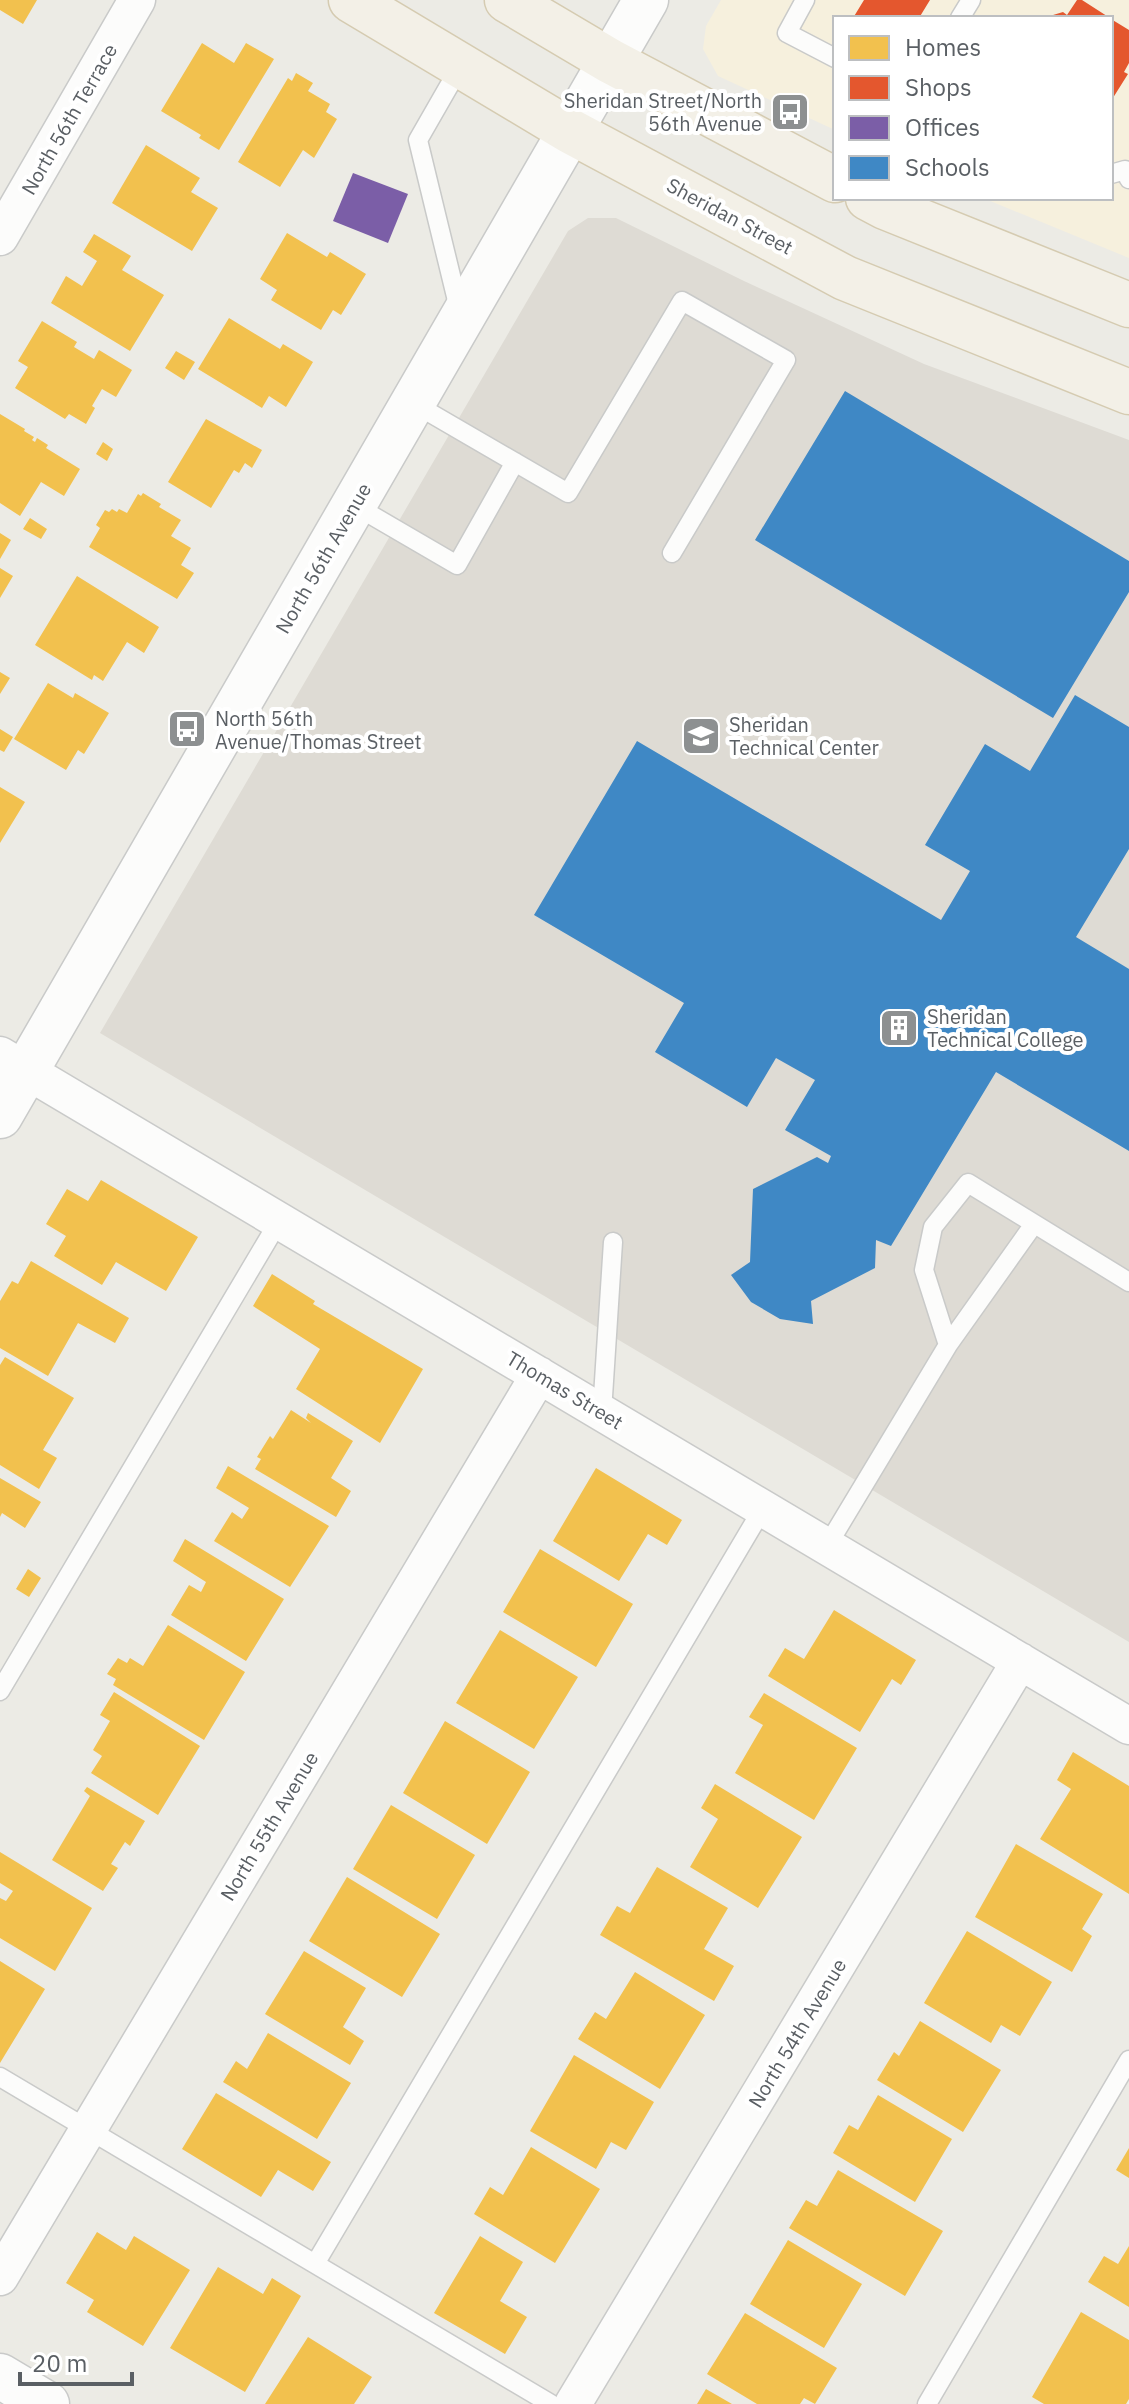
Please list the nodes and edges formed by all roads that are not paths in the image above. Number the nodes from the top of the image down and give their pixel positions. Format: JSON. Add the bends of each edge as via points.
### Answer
{"nodes":[{"id":1,"x":137,"y":0,"type":"edge"},
{"id":2,"x":351,"y":0,"type":"edge"},
{"id":3,"x":507,"y":0,"type":"edge"},
{"id":4,"x":646,"y":0,"type":"edge"},
{"id":5,"x":805,"y":0,"type":"edge"},
{"id":6,"x":833,"y":57,"type":"edge"},
{"id":7,"x":610,"y":61,"type":"junction"},
{"id":8,"x":461,"y":65,"type":"junction"},
{"id":9,"x":570,"y":131,"type":"junction"},
{"id":10,"x":1113,"y":173,"type":"edge"},
{"id":11,"x":833,"y":179,"type":"edge"},
{"id":12,"x":1129,"y":179,"type":"edge"},
{"id":13,"x":881,"y":201,"type":"edge"},
{"id":14,"x":0,"y":237,"type":"edge"},
{"id":15,"x":1129,"y":305,"type":"edge"},
{"id":16,"x":461,"y":319,"type":"junction"},
{"id":17,"x":1129,"y":392,"type":"edge"},
{"id":18,"x":413,"y":403,"type":"junction"},
{"id":19,"x":515,"y":462,"type":"junction"},
{"id":20,"x":354,"y":505,"type":"junction"},
{"id":21,"x":672,"y":553,"type":"dead end"},
{"id":22,"x":14,"y":1063,"type":"edge"},
{"id":23,"x":0,"y":1116,"type":"edge"},
{"id":24,"x":279,"y":1221,"type":"junction"},
{"id":25,"x":1034,"y":1224,"type":"junction"},
{"id":26,"x":613,"y":1242,"type":"dead end"},
{"id":27,"x":1129,"y":1282,"type":"edge"},
{"id":28,"x":948,"y":1345,"type":"junction"},
{"id":29,"x":539,"y":1375,"type":"junction"},
{"id":30,"x":602,"y":1412,"type":"junction"},
{"id":31,"x":763,"y":1508,"type":"junction"},
{"id":32,"x":827,"y":1546,"type":"junction"},
{"id":33,"x":1020,"y":1661,"type":"junction"},
{"id":34,"x":0,"y":1691,"type":"edge"},
{"id":35,"x":1129,"y":1726,"type":"edge"},
{"id":36,"x":1129,"y":2060,"type":"edge"},
{"id":37,"x":0,"y":2077,"type":"edge"},
{"id":38,"x":88,"y":2130,"type":"junction"},
{"id":39,"x":315,"y":2264,"type":"junction"},
{"id":40,"x":0,"y":2277,"type":"edge"},
{"id":41,"x":0,"y":2376,"type":"edge"},
{"id":42,"x":47,"y":2404,"type":"edge"},
{"id":43,"x":551,"y":2404,"type":"edge"},
{"id":44,"x":573,"y":2404,"type":"edge"},
{"id":45,"x":927,"y":2404,"type":"edge"}],
"edges":[{"from":1,"to":14,"type":"street","name":"North 56th Terrace"},
{"from":2,"to":8,"type":"main road","name":"Sheridan Street"},
{"from":3,"to":7,"type":"main road"},
{"from":4,"to":7,"type":"street","name":"North 56th Avenue"},
{"from":5,"to":6,"type":"lane","via":[[787,33]]},
{"from":7,"to":9,"type":"street","name":"North 56th Avenue"},
{"from":7,"to":11,"type":"main road"},
{"from":8,"to":9,"type":"main road","name":"Sheridan Street"},
{"from":8,"to":16,"type":"lane","via":[[418,140]]},
{"from":9,"to":16,"type":"street","name":"North 56th Avenue"},
{"from":9,"to":17,"type":"main road","name":"Sheridan Street","via":[[845,278]]},
{"from":10,"to":12,"type":"lane","via":[[1125,170]]},
{"from":13,"to":15,"type":"main road"},
{"from":16,"to":18,"type":"street","name":"North 56th Avenue"},
{"from":18,"to":19,"type":"lane"},
{"from":18,"to":20,"type":"street","name":"North 56th Avenue"},
{"from":19,"to":20,"type":"lane","via":[[457,565]]},
{"from":19,"to":21,"type":"lane","via":[[568,493],[682,301],[786,360]]},
{"from":20,"to":22,"type":"street","name":"North 56th Avenue"},
{"from":22,"to":23,"type":"street","name":"North 56th Avenue"},
{"from":22,"to":24,"type":"street","name":"Thomas Street"},
{"from":24,"to":29,"type":"street","name":"Thomas Street"},
{"from":24,"to":34,"type":"lane"},
{"from":25,"to":27,"type":"lane"},
{"from":25,"to":28,"type":"lane"},
{"from":25,"to":28,"type":"lane","via":[[968,1183],[933,1227],[924,1270]]},
{"from":26,"to":30,"type":"lane"},
{"from":28,"to":32,"type":"lane"},
{"from":29,"to":30,"type":"street","name":"Thomas Street"},
{"from":29,"to":38,"type":"street","name":"North 55th Avenue"},
{"from":30,"to":31,"type":"street","name":"Thomas Street"},
{"from":31,"to":32,"type":"street","name":"Thomas Street"},
{"from":31,"to":39,"type":"lane"},
{"from":32,"to":33,"type":"street","name":"Thomas Street"},
{"from":33,"to":35,"type":"street","name":"Thomas Street"},
{"from":33,"to":44,"type":"street","name":"North 54th Avenue"},
{"from":36,"to":45,"type":"lane"},
{"from":37,"to":38,"type":"lane"},
{"from":38,"to":39,"type":"lane"},
{"from":38,"to":40,"type":"street","name":"North 55th Avenue"},
{"from":39,"to":43,"type":"lane"},
{"from":41,"to":42,"type":"street"}]}
